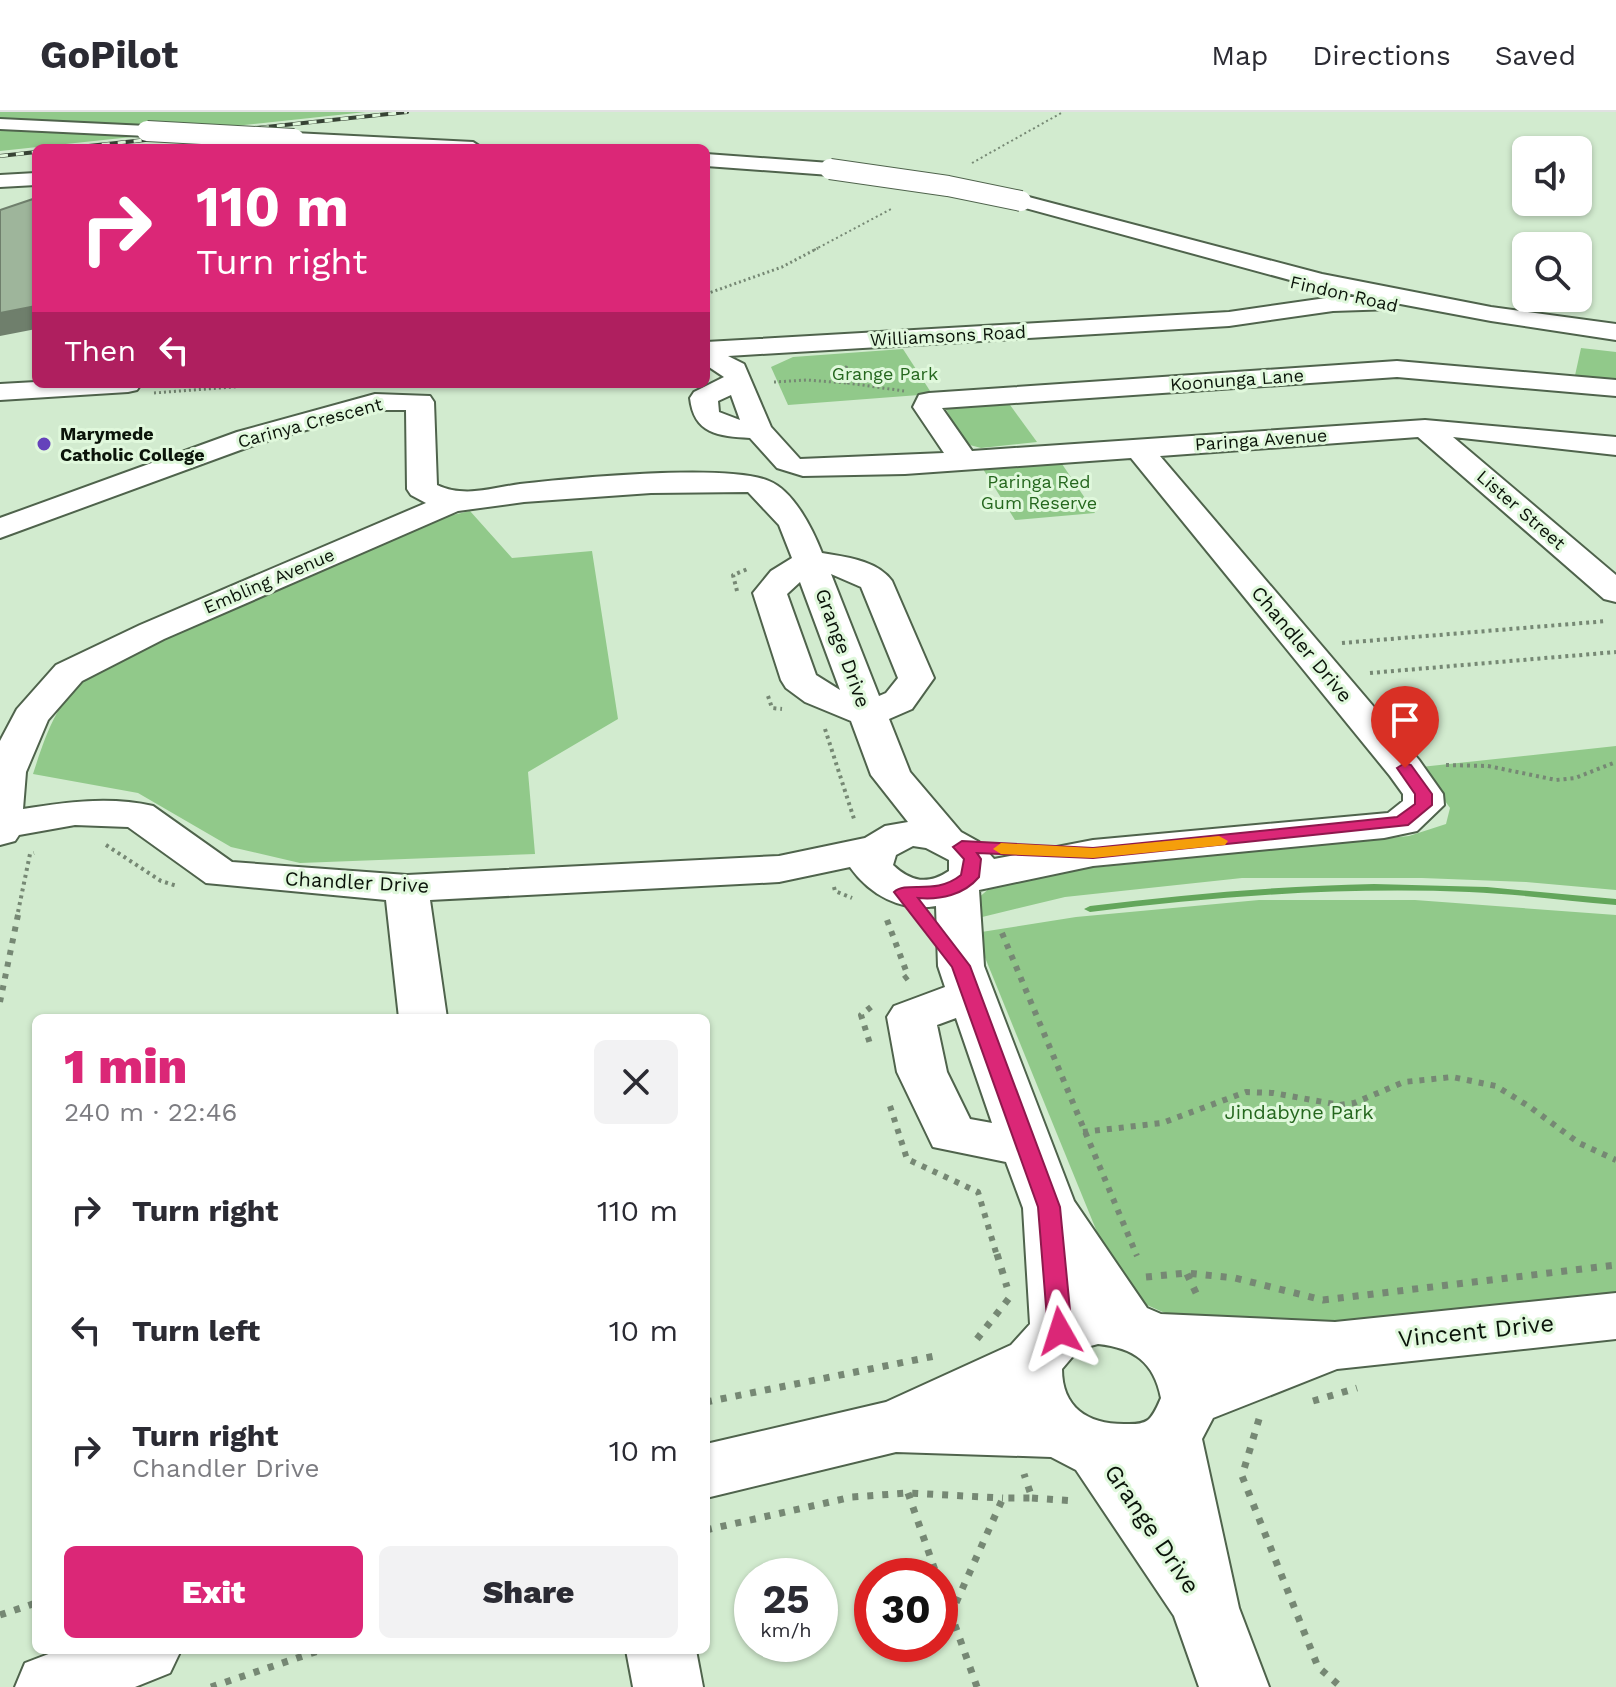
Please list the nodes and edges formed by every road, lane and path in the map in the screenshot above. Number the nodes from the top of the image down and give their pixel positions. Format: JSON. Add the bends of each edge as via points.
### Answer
{"nodes":[{"id":1,"x":1063,"y":112,"type":"edge"},
{"id":2,"x":0,"y":124,"type":"edge"},
{"id":3,"x":393,"y":144,"type":"edge"},
{"id":4,"x":710,"y":160,"type":"edge"},
{"id":5,"x":971,"y":164,"type":"dead end"},
{"id":6,"x":32,"y":179,"type":"edge"},
{"id":7,"x":0,"y":181,"type":"edge"},
{"id":8,"x":903,"y":202,"type":"dead end"},
{"id":9,"x":1080,"y":216,"type":"junction"},
{"id":10,"x":1273,"y":278,"type":"junction"},
{"id":11,"x":710,"y":293,"type":"edge"},
{"id":12,"x":1334,"y":294,"type":"junction"},
{"id":13,"x":1389,"y":300,"type":"junction"},
{"id":14,"x":1191,"y":321,"type":"junction"},
{"id":15,"x":1616,"y":332,"type":"edge"},
{"id":16,"x":1616,"y":343,"type":"edge"},
{"id":17,"x":710,"y":354,"type":"edge"},
{"id":18,"x":851,"y":364,"type":"dead end"},
{"id":19,"x":741,"y":366,"type":"junction"},
{"id":20,"x":842,"y":375,"type":"junction"},
{"id":21,"x":823,"y":380,"type":"junction"},
{"id":22,"x":1246,"y":380,"type":"junction"},
{"id":23,"x":774,"y":382,"type":"dead end"},
{"id":24,"x":848,"y":383,"type":"junction"},
{"id":25,"x":64,"y":388,"type":"edge"},
{"id":26,"x":1616,"y":388,"type":"edge"},
{"id":27,"x":0,"y":392,"type":"edge"},
{"id":28,"x":929,"y":401,"type":"junction"},
{"id":29,"x":1425,"y":428,"type":"junction"},
{"id":30,"x":758,"y":430,"type":"junction"},
{"id":31,"x":1307,"y":437,"type":"junction"},
{"id":32,"x":1616,"y":446,"type":"edge"},
{"id":33,"x":1139,"y":449,"type":"junction"},
{"id":34,"x":964,"y":461,"type":"junction"},
{"id":35,"x":798,"y":474,"type":"junction"},
{"id":36,"x":752,"y":476,"type":"junction"},
{"id":37,"x":451,"y":503,"type":"junction"},
{"id":38,"x":794,"y":522,"type":"junction"},
{"id":39,"x":0,"y":529,"type":"edge"},
{"id":40,"x":810,"y":561,"type":"junction"},
{"id":41,"x":758,"y":565,"type":"dead end"},
{"id":42,"x":1616,"y":592,"type":"edge"},
{"id":43,"x":742,"y":605,"type":"dead end"},
{"id":44,"x":1616,"y":620,"type":"edge"},
{"id":45,"x":1331,"y":644,"type":"dead end"},
{"id":46,"x":1616,"y":652,"type":"edge"},
{"id":47,"x":1357,"y":675,"type":"dead end"},
{"id":48,"x":767,"y":693,"type":"dead end"},
{"id":49,"x":784,"y":710,"type":"dead end"},
{"id":50,"x":868,"y":714,"type":"junction"},
{"id":51,"x":821,"y":715,"type":"dead end"},
{"id":52,"x":1616,"y":762,"type":"edge"},
{"id":53,"x":1405,"y":768,"type":"junction"},
{"id":54,"x":3,"y":772,"type":"edge"},
{"id":55,"x":891,"y":775,"type":"junction"},
{"id":56,"x":1,"y":829,"type":"edge"},
{"id":57,"x":92,"y":845,"type":"dead end"},
{"id":58,"x":42,"y":851,"type":"dead end"},
{"id":59,"x":1093,"y":853,"type":"junction"},
{"id":60,"x":958,"y":862,"type":"junction"},
{"id":61,"x":1011,"y":869,"type":"junction"},
{"id":62,"x":862,"y":879,"type":"junction"},
{"id":63,"x":407,"y":888,"type":"junction"},
{"id":64,"x":188,"y":889,"type":"dead end"},
{"id":65,"x":966,"y":980,"type":"junction"},
{"id":66,"x":895,"y":986,"type":"dead end"},
{"id":67,"x":883,"y":996,"type":"dead end"},
{"id":68,"x":0,"y":1002,"type":"edge"},
{"id":69,"x":423,"y":1014,"type":"edge"},
{"id":70,"x":875,"y":1060,"type":"dead end"},
{"id":71,"x":889,"y":1104,"type":"dead end"},
{"id":72,"x":1083,"y":1132,"type":"junction"},
{"id":73,"x":1027,"y":1147,"type":"junction"},
{"id":74,"x":1616,"y":1160,"type":"edge"},
{"id":75,"x":1616,"y":1265,"type":"edge"},
{"id":76,"x":1616,"y":1316,"type":"edge"},
{"id":77,"x":1062,"y":1350,"type":"junction"},
{"id":78,"x":1353,"y":1366,"type":"junction"},
{"id":79,"x":710,"y":1401,"type":"edge"},
{"id":80,"x":1300,"y":1405,"type":"dead end"},
{"id":81,"x":1273,"y":1414,"type":"dead end"},
{"id":82,"x":1182,"y":1419,"type":"junction"},
{"id":83,"x":710,"y":1470,"type":"edge"},
{"id":84,"x":908,"y":1493,"type":"junction"},
{"id":85,"x":1003,"y":1498,"type":"junction"},
{"id":86,"x":710,"y":1529,"type":"edge"},
{"id":87,"x":931,"y":1558,"type":"edge"},
{"id":88,"x":958,"y":1598,"type":"edge"},
{"id":89,"x":32,"y":1604,"type":"edge"},
{"id":90,"x":1205,"y":1608,"type":"junction"},
{"id":91,"x":0,"y":1615,"type":"edge"},
{"id":92,"x":958,"y":1634,"type":"edge"},
{"id":93,"x":135,"y":1654,"type":"edge"},
{"id":94,"x":309,"y":1654,"type":"edge"},
{"id":95,"x":662,"y":1654,"type":"edge"},
{"id":96,"x":1237,"y":1682,"type":"edge"},
{"id":97,"x":46,"y":1686,"type":"edge"},
{"id":98,"x":211,"y":1687,"type":"edge"},
{"id":99,"x":668,"y":1687,"type":"edge"},
{"id":100,"x":977,"y":1687,"type":"edge"},
{"id":101,"x":1341,"y":1687,"type":"edge"}],
"edges":[{"from":1,"to":5,"type":"path"},
{"from":2,"to":3,"type":"street","bridge":true},
{"from":4,"to":9,"type":"street","name":"Findon Road","bridge":true,"via":[[900,178]]},
{"from":6,"to":7,"type":"street"},
{"from":8,"to":11,"type":"path","via":[[782,267]]},
{"from":9,"to":10,"type":"street","name":"Findon Road"},
{"from":9,"to":12,"type":"street","name":"Findon Road"},
{"from":10,"to":12,"type":"street","name":"Findon Road"},
{"from":10,"to":14,"type":"street","via":[[1283,289],[1274,301]]},
{"from":12,"to":13,"type":"street","name":"Findon Road"},
{"from":12,"to":14,"type":"street","name":"Williamsons Road","via":[[1276,314]]},
{"from":13,"to":15,"type":"street","name":"Findon Road"},
{"from":13,"to":16,"type":"street","name":"Findon Road"},
{"from":14,"to":19,"type":"street","name":"Williamsons Road"},
{"from":17,"to":19,"type":"street"},
{"from":18,"to":20,"type":"path"},
{"from":19,"to":30,"type":"street"},
{"from":19,"to":30,"type":"street","via":[[704,398],[706,416],[728,428]]},
{"from":20,"to":21,"type":"path"},
{"from":20,"to":24,"type":"path"},
{"from":21,"to":23,"type":"path"},
{"from":21,"to":24,"type":"path"},
{"from":22,"to":26,"type":"street","name":"Koonunga Lane","via":[[1424,369]]},
{"from":22,"to":28,"type":"street","name":"Koonunga Lane"},
{"from":22,"to":31,"type":"street"},
{"from":24,"to":28,"type":"path","via":[[906,391]]},
{"from":25,"to":27,"type":"street"},
{"from":28,"to":34,"type":"street","via":[[927,407]]},
{"from":29,"to":31,"type":"street","name":"Paringa Avenue"},
{"from":29,"to":32,"type":"street","name":"Paringa Avenue"},
{"from":29,"to":42,"type":"street","name":"Lister Street"},
{"from":30,"to":35,"type":"street"},
{"from":30,"to":36,"type":"street"},
{"from":31,"to":33,"type":"street","name":"Paringa Avenue"},
{"from":33,"to":34,"type":"street","name":"Paringa Avenue"},
{"from":33,"to":53,"type":"street","name":"Chandler Drive"},
{"from":34,"to":35,"type":"street","name":"Paringa Avenue"},
{"from":35,"to":36,"type":"street","name":"Paringa Avenue"},
{"from":35,"to":38,"type":"street","name":"Grange Drive"},
{"from":36,"to":37,"type":"street","name":"Embling Avenue"},
{"from":36,"to":38,"type":"street","name":"Grange Drive"},
{"from":37,"to":39,"type":"street","name":"Carinya Crescent","via":[[422,489],[420,402],[375,402],[247,438]]},
{"from":37,"to":54,"type":"street","name":"Embling Avenue","via":[[69,673],[30,717]]},
{"from":38,"to":40,"type":"street","name":"Grange Drive"},
{"from":40,"to":50,"type":"street","name":"Grange Drive"},
{"from":40,"to":50,"type":"street","via":[[770,593],[799,680],[818,694]]},
{"from":40,"to":50,"type":"street","via":[[850,568],[875,581],[916,678],[899,701]]},
{"from":41,"to":43,"type":"path","via":[[733,575]]},
{"from":44,"to":45,"type":"path"},
{"from":46,"to":47,"type":"path"},
{"from":48,"to":49,"type":"path","via":[[772,708]]},
{"from":50,"to":55,"type":"street","name":"Grange Drive"},
{"from":51,"to":62,"type":"path","via":[[857,828],[829,841]]},
{"from":52,"to":53,"type":"path","via":[[1556,780],[1488,766]]},
{"from":53,"to":59,"type":"street","name":"Chandler Drive","via":[[1423,794],[1424,805],[1402,822]]},
{"from":54,"to":56,"type":"street","name":"Embling Avenue"},
{"from":55,"to":60,"type":"street","name":"Grange Drive"},
{"from":55,"to":62,"type":"street","name":"Grange Drive"},
{"from":56,"to":63,"type":"street","name":"Chandler Drive","via":[[75,813],[138,815],[221,874]]},
{"from":57,"to":64,"type":"path","via":[[104,844],[161,881]]},
{"from":58,"to":68,"type":"path","via":[[30,854]]},
{"from":59,"to":60,"type":"street","name":"Chandler Drive"},
{"from":59,"to":61,"type":"street","name":"Chandler Drive"},
{"from":60,"to":61,"type":"street","name":"Chandler Drive"},
{"from":60,"to":62,"type":"street","via":[[932,894]]},
{"from":60,"to":62,"type":"street","via":[[913,834]]},
{"from":60,"to":65,"type":"street","name":"Grange Drive"},
{"from":61,"to":72,"type":"path","via":[[1020,883],[992,909]]},
{"from":62,"to":63,"type":"street","name":"Chandler Drive","via":[[779,869]]},
{"from":62,"to":65,"type":"street","name":"Grange Drive"},
{"from":62,"to":66,"type":"path","via":[[887,919],[908,976]]},
{"from":63,"to":69,"type":"street"},
{"from":65,"to":73,"type":"street","name":"Grange Drive"},
{"from":65,"to":73,"type":"street","via":[[911,1017],[922,1072],[951,1134]]},
{"from":67,"to":70,"type":"path","via":[[861,1015]]},
{"from":71,"to":77,"type":"path","via":[[907,1159],[978,1192]]},
{"from":72,"to":74,"type":"path","via":[[1172,1121],[1219,1098],[1250,1091],[1332,1106],[1355,1103],[1416,1079],[1441,1077],[1475,1079],[1513,1092],[1580,1147]]},
{"from":72,"to":77,"type":"path"},
{"from":73,"to":77,"type":"street","name":"Grange Drive","via":[[1049,1207]]},
{"from":75,"to":77,"type":"path","via":[[1323,1300],[1235,1278],[1186,1273]]},
{"from":76,"to":78,"type":"street","name":"Vincent Drive"},
{"from":77,"to":78,"type":"street","name":"Vincent Drive"},
{"from":77,"to":79,"type":"path"},
{"from":77,"to":82,"type":"street","name":"Grange Drive","via":[[1185,1368]]},
{"from":77,"to":82,"type":"street","name":"Vincent Drive","via":[[1143,1451]]},
{"from":77,"to":83,"type":"street","name":"Vincent Drive","via":[[896,1426]]},
{"from":77,"to":85,"type":"path","via":[[1032,1498]]},
{"from":77,"to":90,"type":"street","name":"Grange Drive"},
{"from":78,"to":80,"type":"path"},
{"from":78,"to":82,"type":"street","name":"Vincent Drive"},
{"from":81,"to":101,"type":"path","via":[[1259,1418],[1242,1476],[1318,1667]]},
{"from":82,"to":90,"type":"street","name":"Grange Drive"},
{"from":84,"to":85,"type":"path"},
{"from":84,"to":86,"type":"path","via":[[852,1497]]},
{"from":84,"to":87,"type":"path"},
{"from":85,"to":88,"type":"path"},
{"from":89,"to":91,"type":"path"},
{"from":90,"to":96,"type":"street","name":"Grange Drive"},
{"from":92,"to":100,"type":"path"},
{"from":93,"to":97,"type":"street"},
{"from":94,"to":98,"type":"path"},
{"from":95,"to":99,"type":"street"}]}
